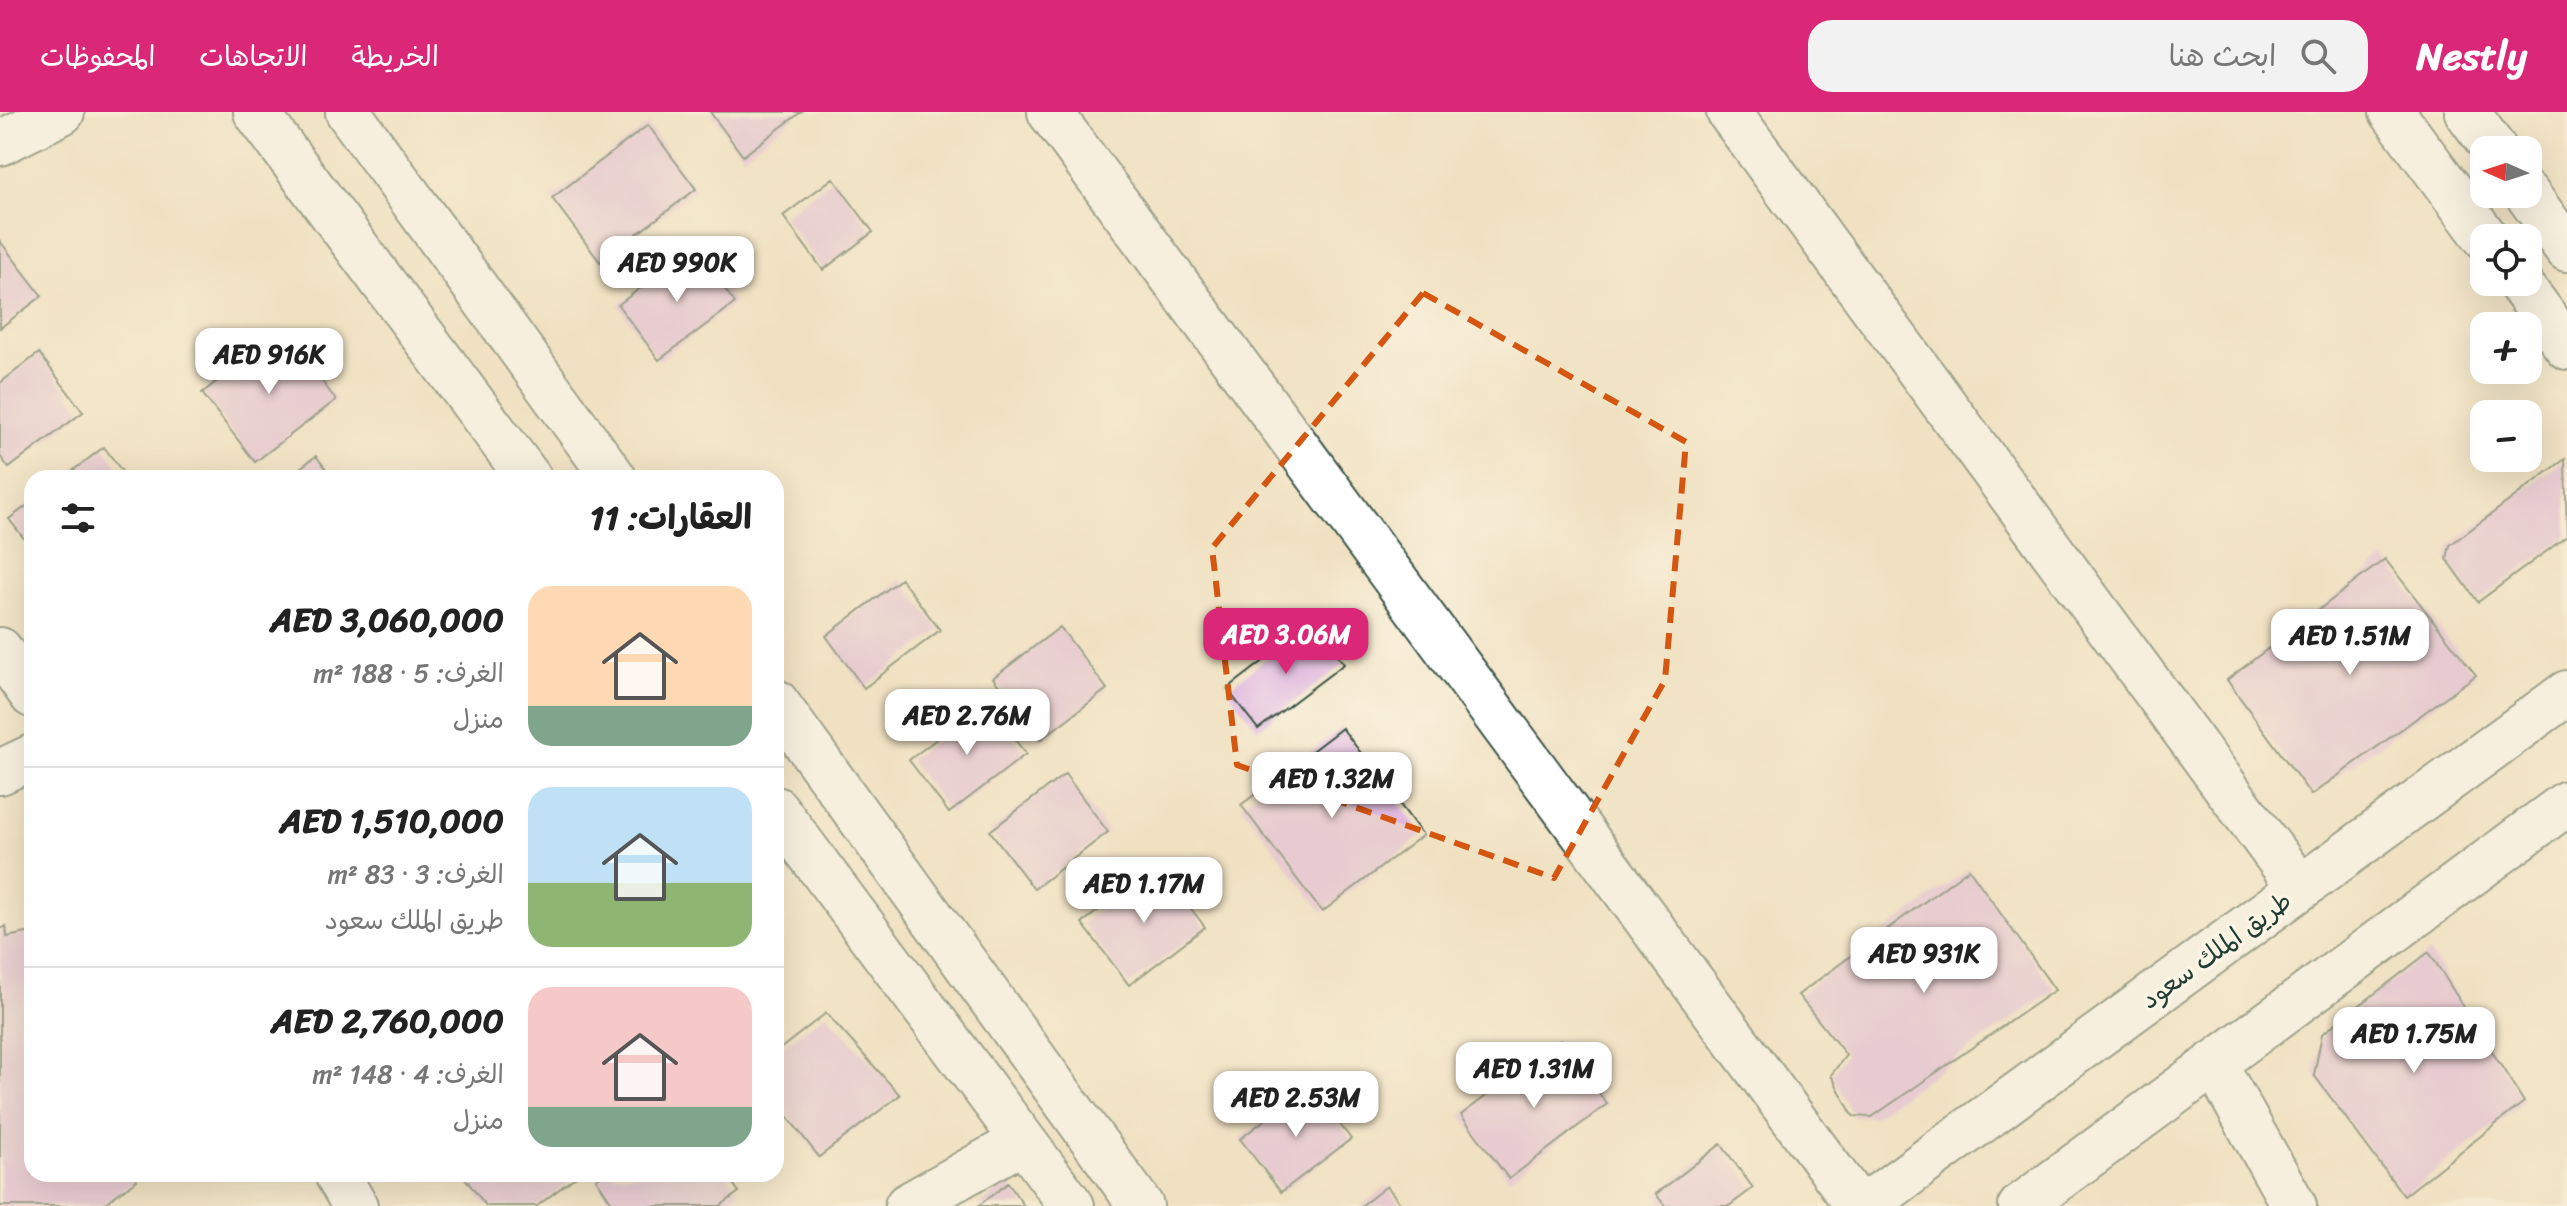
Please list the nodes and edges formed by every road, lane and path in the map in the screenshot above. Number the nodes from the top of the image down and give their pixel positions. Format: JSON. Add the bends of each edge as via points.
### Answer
{"nodes":[{"id":1,"x":62,"y":112,"type":"edge"},
{"id":2,"x":256,"y":112,"type":"edge"},
{"id":3,"x":348,"y":112,"type":"edge"},
{"id":4,"x":1050,"y":112,"type":"edge"},
{"id":5,"x":1729,"y":112,"type":"edge"},
{"id":6,"x":2392,"y":112,"type":"edge"},
{"id":7,"x":2467,"y":112,"type":"edge"},
{"id":8,"x":2485,"y":136,"type":"edge"},
{"id":9,"x":0,"y":143,"type":"edge"},
{"id":10,"x":2537,"y":208,"type":"edge"},
{"id":11,"x":2476,"y":224,"type":"edge"},
{"id":12,"x":2567,"y":249,"type":"edge"},
{"id":13,"x":2529,"y":296,"type":"edge"},
{"id":14,"x":2567,"y":347,"type":"edge"},
{"id":15,"x":523,"y":470,"type":"edge"},
{"id":16,"x":608,"y":470,"type":"edge"},
{"id":17,"x":0,"y":650,"type":"edge"},
{"id":18,"x":24,"y":684,"type":"edge"},
{"id":19,"x":2567,"y":693,"type":"edge"},
{"id":20,"x":784,"y":713,"type":"edge"},
{"id":21,"x":24,"y":761,"type":"edge"},
{"id":22,"x":0,"y":772,"type":"edge"},
{"id":23,"x":2567,"y":803,"type":"edge"},
{"id":24,"x":784,"y":820,"type":"edge"},
{"id":25,"x":2300,"y":888,"type":"junction"},
{"id":26,"x":2214,"y":1063,"type":"junction"},
{"id":27,"x":1023,"y":1141,"type":"junction"},
{"id":28,"x":342,"y":1182,"type":"edge"},
{"id":29,"x":355,"y":1206,"type":"edge"},
{"id":30,"x":907,"y":1206,"type":"edge"},
{"id":31,"x":1072,"y":1206,"type":"edge"},
{"id":32,"x":1141,"y":1206,"type":"edge"},
{"id":33,"x":1858,"y":1206,"type":"edge"},
{"id":34,"x":1865,"y":1206,"type":"edge"},
{"id":35,"x":2021,"y":1206,"type":"edge"},
{"id":36,"x":2294,"y":1206,"type":"edge"}],
"edges":[{"from":1,"to":9,"type":"street"},
{"from":2,"to":15,"type":"street"},
{"from":3,"to":16,"type":"street"},
{"from":4,"to":33,"type":"street"},
{"from":5,"to":25,"type":"street"},
{"from":6,"to":11,"type":"street"},
{"from":7,"to":8,"type":"street"},
{"from":10,"to":12,"type":"street"},
{"from":13,"to":14,"type":"street"},
{"from":17,"to":18,"type":"street"},
{"from":19,"to":25,"type":"street","name":"طريق الملك سعود"},
{"from":20,"to":32,"type":"street"},
{"from":21,"to":22,"type":"street"},
{"from":23,"to":26,"type":"street"},
{"from":24,"to":27,"type":"street"},
{"from":25,"to":34,"type":"street","name":"طريق الملك سعود"},
{"from":26,"to":35,"type":"street"},
{"from":26,"to":36,"type":"street"},
{"from":27,"to":30,"type":"street"},
{"from":27,"to":31,"type":"street"},
{"from":28,"to":29,"type":"street"}]}
